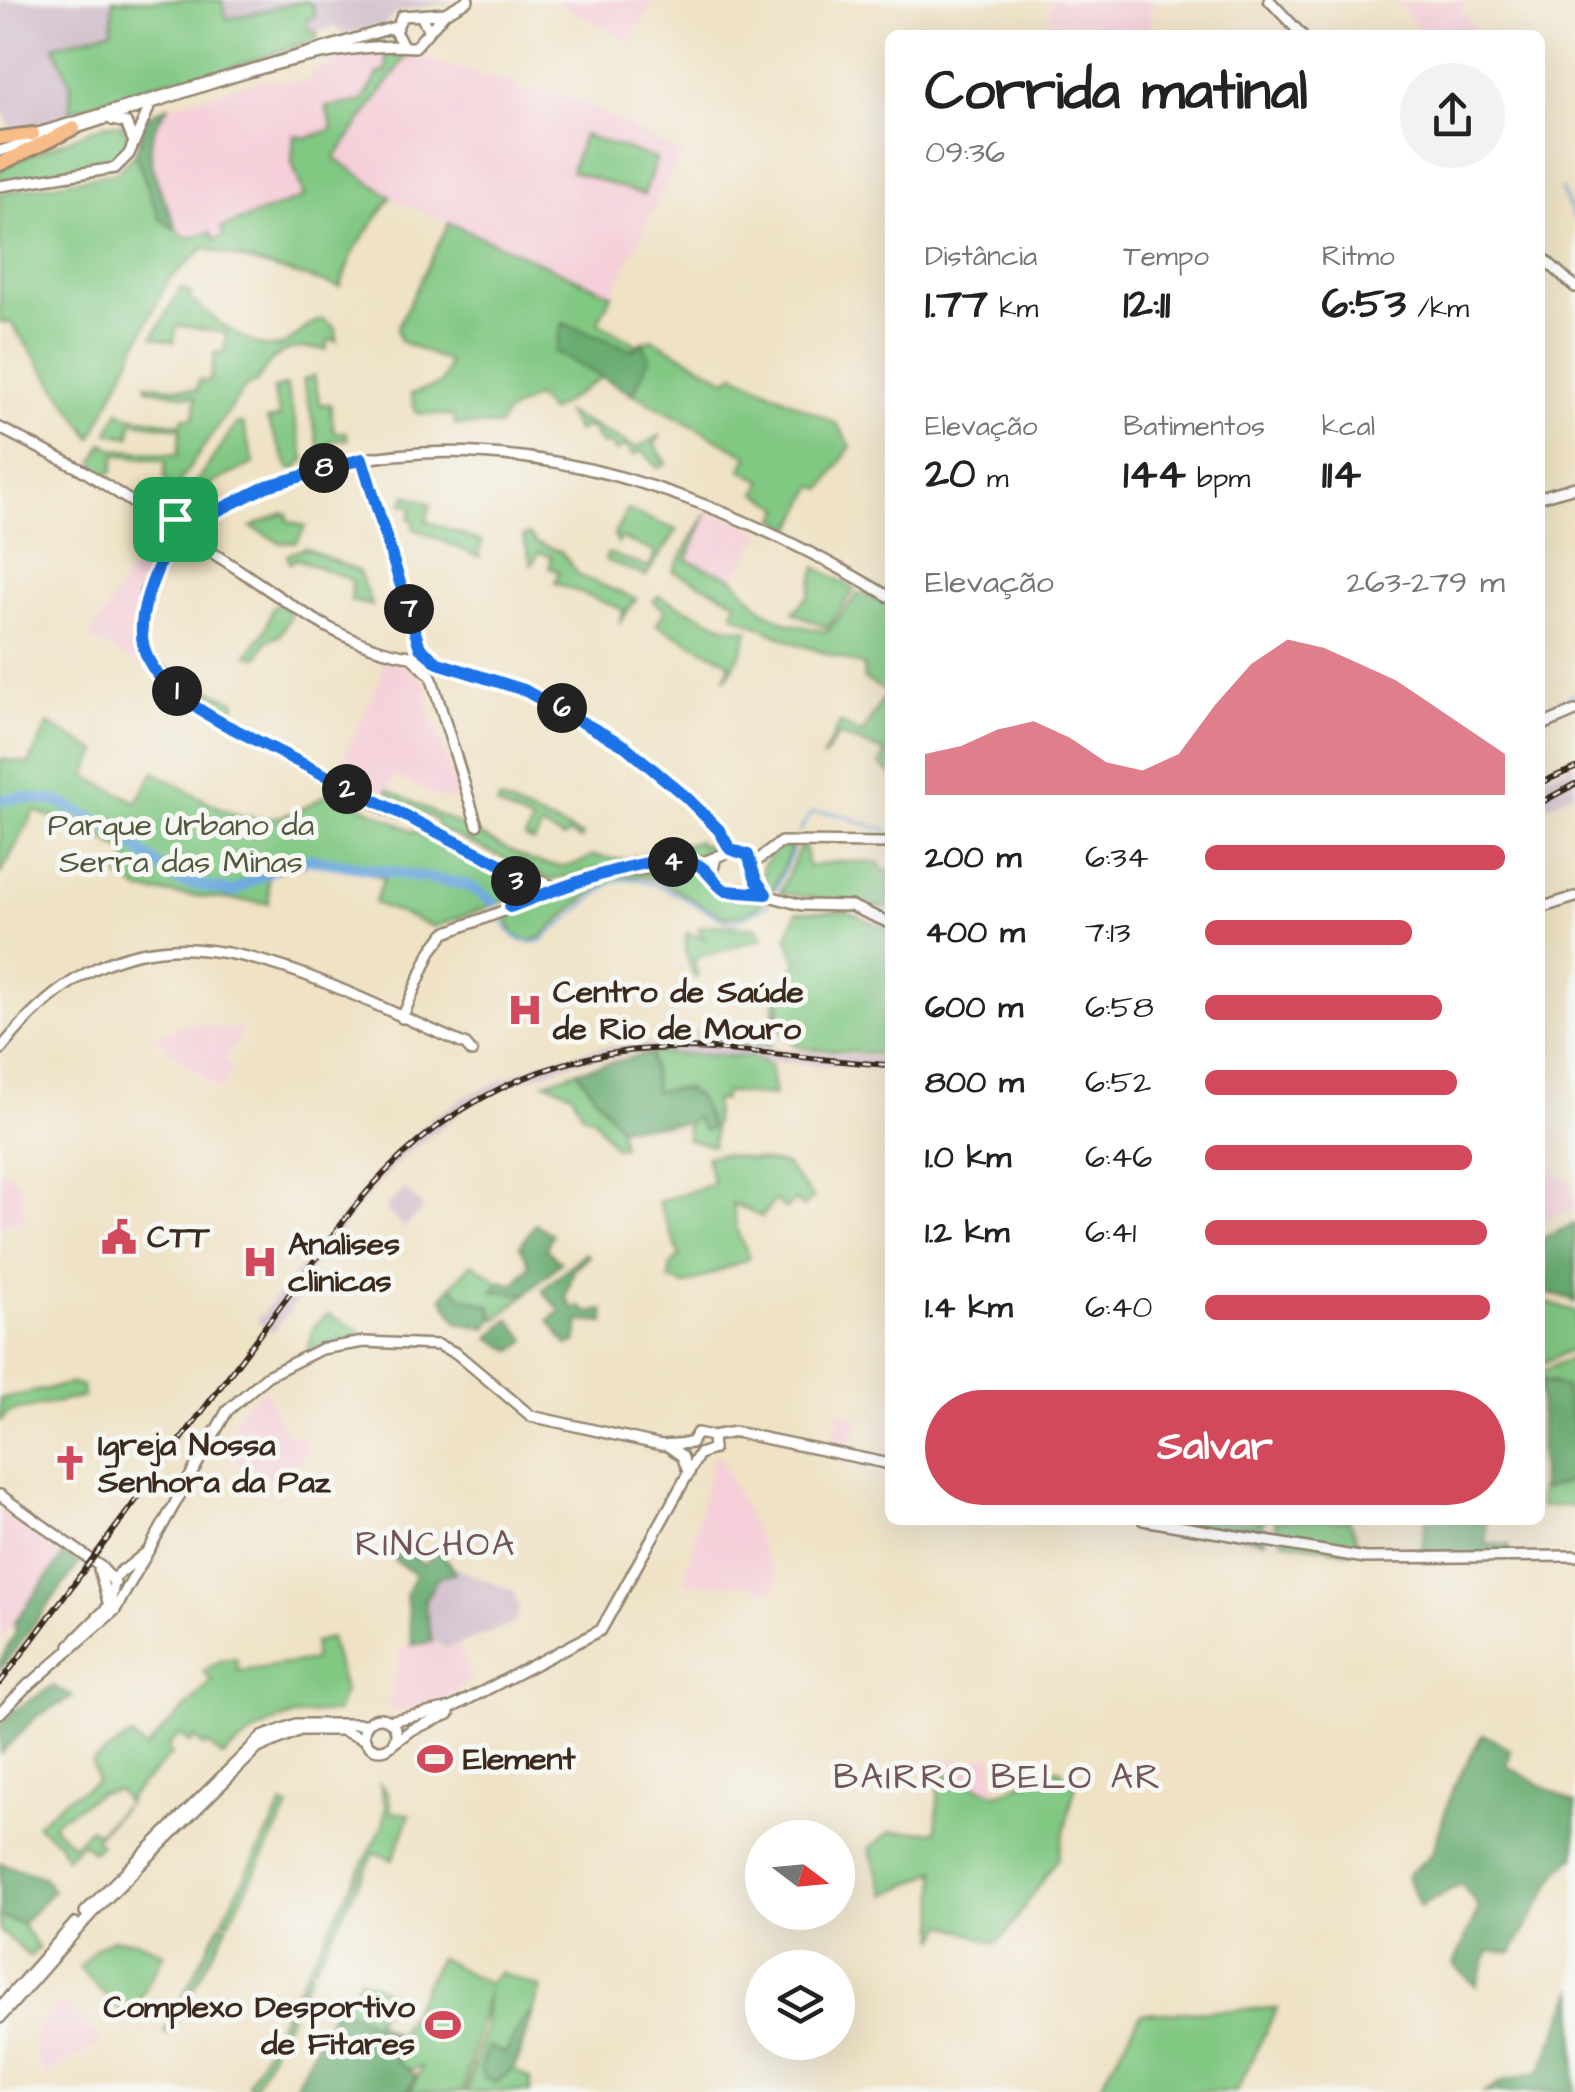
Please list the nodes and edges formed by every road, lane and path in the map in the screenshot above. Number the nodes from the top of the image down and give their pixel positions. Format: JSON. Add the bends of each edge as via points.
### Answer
{"nodes":[{"id":1,"x":468,"y":0,"type":"edge"},
{"id":2,"x":1268,"y":0,"type":"edge"},
{"id":3,"x":445,"y":12,"type":"junction"},
{"id":4,"x":421,"y":16,"type":"junction"},
{"id":5,"x":395,"y":27,"type":"junction"},
{"id":6,"x":1297,"y":30,"type":"edge"},
{"id":7,"x":428,"y":32,"type":"junction"},
{"id":8,"x":403,"y":44,"type":"junction"},
{"id":9,"x":328,"y":49,"type":"junction"},
{"id":10,"x":151,"y":106,"type":"junction"},
{"id":11,"x":104,"y":120,"type":"junction"},
{"id":12,"x":74,"y":128,"type":"junction"},
{"id":13,"x":33,"y":134,"type":"joint"},
{"id":14,"x":0,"y":144,"type":"edge"},
{"id":15,"x":133,"y":146,"type":"junction"},
{"id":16,"x":0,"y":164,"type":"edge"},
{"id":17,"x":0,"y":186,"type":"edge"},
{"id":18,"x":1545,"y":259,"type":"edge"},
{"id":19,"x":1575,"y":286,"type":"edge"},
{"id":20,"x":0,"y":428,"type":"edge"},
{"id":21,"x":362,"y":459,"type":"junction"},
{"id":22,"x":1575,"y":487,"type":"edge"},
{"id":23,"x":1545,"y":496,"type":"edge"},
{"id":24,"x":167,"y":525,"type":"junction"},
{"id":25,"x":189,"y":525,"type":"junction"},
{"id":26,"x":188,"y":540,"type":"junction"},
{"id":27,"x":170,"y":541,"type":"junction"},
{"id":28,"x":885,"y":594,"type":"edge"},
{"id":29,"x":420,"y":648,"type":"junction"},
{"id":30,"x":410,"y":656,"type":"junction"},
{"id":31,"x":438,"y":663,"type":"junction"},
{"id":32,"x":431,"y":676,"type":"junction"},
{"id":33,"x":1575,"y":711,"type":"edge"},
{"id":34,"x":1545,"y":724,"type":"edge"},
{"id":35,"x":478,"y":824,"type":"dead end"},
{"id":36,"x":885,"y":844,"type":"edge"},
{"id":37,"x":730,"y":849,"type":"junction"},
{"id":38,"x":716,"y":858,"type":"junction"},
{"id":39,"x":693,"y":862,"type":"junction"},
{"id":40,"x":754,"y":869,"type":"junction"},
{"id":41,"x":514,"y":874,"type":"junction"},
{"id":42,"x":712,"y":874,"type":"junction"},
{"id":43,"x":559,"y":889,"type":"junction"},
{"id":44,"x":743,"y":890,"type":"junction"},
{"id":45,"x":766,"y":894,"type":"junction"},
{"id":46,"x":1575,"y":894,"type":"edge"},
{"id":47,"x":533,"y":898,"type":"junction"},
{"id":48,"x":1545,"y":904,"type":"edge"},
{"id":49,"x":510,"y":907,"type":"junction"},
{"id":50,"x":885,"y":921,"type":"edge"},
{"id":51,"x":402,"y":1018,"type":"junction"},
{"id":52,"x":0,"y":1050,"type":"edge"},
{"id":53,"x":472,"y":1052,"type":"dead end"},
{"id":54,"x":712,"y":1436,"type":"junction"},
{"id":55,"x":691,"y":1443,"type":"junction"},
{"id":56,"x":666,"y":1445,"type":"junction"},
{"id":57,"x":699,"y":1454,"type":"junction"},
{"id":58,"x":885,"y":1463,"type":"edge"},
{"id":59,"x":688,"y":1474,"type":"junction"},
{"id":60,"x":0,"y":1495,"type":"edge"},
{"id":61,"x":1169,"y":1525,"type":"edge"},
{"id":62,"x":150,"y":1549,"type":"junction"},
{"id":63,"x":1575,"y":1556,"type":"edge"},
{"id":64,"x":98,"y":1565,"type":"junction"},
{"id":65,"x":123,"y":1570,"type":"junction"},
{"id":66,"x":116,"y":1583,"type":"junction"},
{"id":67,"x":131,"y":1584,"type":"junction"},
{"id":68,"x":106,"y":1611,"type":"junction"},
{"id":69,"x":553,"y":1658,"type":"junction"},
{"id":70,"x":28,"y":1686,"type":"junction"},
{"id":71,"x":0,"y":1713,"type":"edge"},
{"id":72,"x":389,"y":1721,"type":"junction"},
{"id":73,"x":368,"y":1724,"type":"junction"},
{"id":74,"x":364,"y":1738,"type":"junction"},
{"id":75,"x":394,"y":1742,"type":"junction"},
{"id":76,"x":0,"y":2007,"type":"edge"},
{"id":77,"x":0,"y":2018,"type":"edge"}],
"edges":[{"from":1,"to":3,"type":"street"},
{"from":2,"to":6,"type":"street"},
{"from":3,"to":4,"type":"street"},
{"from":3,"to":7,"type":"street"},
{"from":4,"to":5,"type":"street","via":[[407,14]]},
{"from":4,"to":7,"type":"street"},
{"from":5,"to":8,"type":"street"},
{"from":5,"to":9,"type":"street"},
{"from":7,"to":8,"type":"street","via":[[419,45]]},
{"from":8,"to":9,"type":"street"},
{"from":9,"to":10,"type":"street"},
{"from":9,"to":13,"type":"street"},
{"from":10,"to":11,"type":"street"},
{"from":10,"to":15,"type":"street"},
{"from":11,"to":12,"type":"street"},
{"from":11,"to":15,"type":"street","via":[[126,123]]},
{"from":12,"to":14,"type":"street"},
{"from":12,"to":16,"type":"highway"},
{"from":13,"to":14,"type":"highway"},
{"from":15,"to":17,"type":"street","via":[[121,164],[106,170]]},
{"from":18,"to":19,"type":"street"},
{"from":20,"to":24,"type":"street","via":[[84,471]]},
{"from":21,"to":25,"type":"street","via":[[267,486]]},
{"from":21,"to":28,"type":"street","via":[[497,454],[580,466],[707,504],[798,544]]},
{"from":21,"to":29,"type":"street"},
{"from":22,"to":23,"type":"street"},
{"from":24,"to":25,"type":"street","via":[[179,518]]},
{"from":24,"to":27,"type":"street"},
{"from":25,"to":26,"type":"street"},
{"from":26,"to":27,"type":"street"},
{"from":26,"to":30,"type":"street","via":[[325,626]]},
{"from":27,"to":41,"type":"street","via":[[141,609],[140,630],[146,655],[199,711]]},
{"from":29,"to":30,"type":"street"},
{"from":29,"to":31,"type":"street"},
{"from":30,"to":32,"type":"street"},
{"from":31,"to":32,"type":"street"},
{"from":31,"to":37,"type":"street","via":[[500,680],[591,724],[650,763]]},
{"from":32,"to":35,"type":"street"},
{"from":33,"to":34,"type":"street"},
{"from":36,"to":40,"type":"street","via":[[780,842]]},
{"from":37,"to":38,"type":"street"},
{"from":37,"to":40,"type":"street","via":[[742,851]]},
{"from":38,"to":39,"type":"street"},
{"from":38,"to":42,"type":"street"},
{"from":39,"to":42,"type":"street"},
{"from":39,"to":43,"type":"street","via":[[624,868]]},
{"from":40,"to":44,"type":"street"},
{"from":40,"to":45,"type":"street"},
{"from":41,"to":43,"type":"street"},
{"from":41,"to":47,"type":"street"},
{"from":41,"to":49,"type":"street"},
{"from":42,"to":44,"type":"street","via":[[721,888]]},
{"from":43,"to":47,"type":"street"},
{"from":44,"to":45,"type":"street"},
{"from":45,"to":50,"type":"street","via":[[784,902],[851,906]]},
{"from":46,"to":48,"type":"street"},
{"from":47,"to":49,"type":"street"},
{"from":49,"to":51,"type":"street","via":[[445,933]]},
{"from":51,"to":52,"type":"street","via":[[250,956],[182,948],[124,958],[72,980],[39,1004]]},
{"from":51,"to":53,"type":"street"},
{"from":54,"to":55,"type":"street","via":[[701,1431]]},
{"from":54,"to":57,"type":"street","via":[[713,1449]]},
{"from":54,"to":58,"type":"street","via":[[735,1432]]},
{"from":55,"to":56,"type":"street"},
{"from":55,"to":57,"type":"street"},
{"from":56,"to":59,"type":"street","via":[[682,1456]]},
{"from":56,"to":62,"type":"street","via":[[531,1416],[438,1345],[394,1340],[332,1346],[285,1364],[234,1402],[197,1456]]},
{"from":57,"to":59,"type":"street"},
{"from":59,"to":69,"type":"street","via":[[608,1623]]},
{"from":60,"to":64,"type":"street"},
{"from":61,"to":63,"type":"street","via":[[1370,1559]]},
{"from":62,"to":65,"type":"street"},
{"from":62,"to":67,"type":"street"},
{"from":64,"to":65,"type":"street"},
{"from":64,"to":66,"type":"street"},
{"from":64,"to":68,"type":"street","via":[[108,1588]]},
{"from":65,"to":66,"type":"street"},
{"from":65,"to":67,"type":"street"},
{"from":66,"to":67,"type":"street"},
{"from":66,"to":68,"type":"street"},
{"from":67,"to":70,"type":"street","via":[[107,1619]]},
{"from":68,"to":70,"type":"street"},
{"from":69,"to":72,"type":"street","via":[[450,1708]]},
{"from":69,"to":75,"type":"street"},
{"from":70,"to":71,"type":"street"},
{"from":72,"to":73,"type":"street"},
{"from":72,"to":75,"type":"street"},
{"from":73,"to":74,"type":"street"},
{"from":73,"to":76,"type":"street","via":[[296,1724],[252,1744],[116,1878]]},
{"from":74,"to":75,"type":"street","via":[[377,1750]]},
{"from":74,"to":77,"type":"street","via":[[341,1730],[300,1730],[258,1748],[92,1913]]}]}
